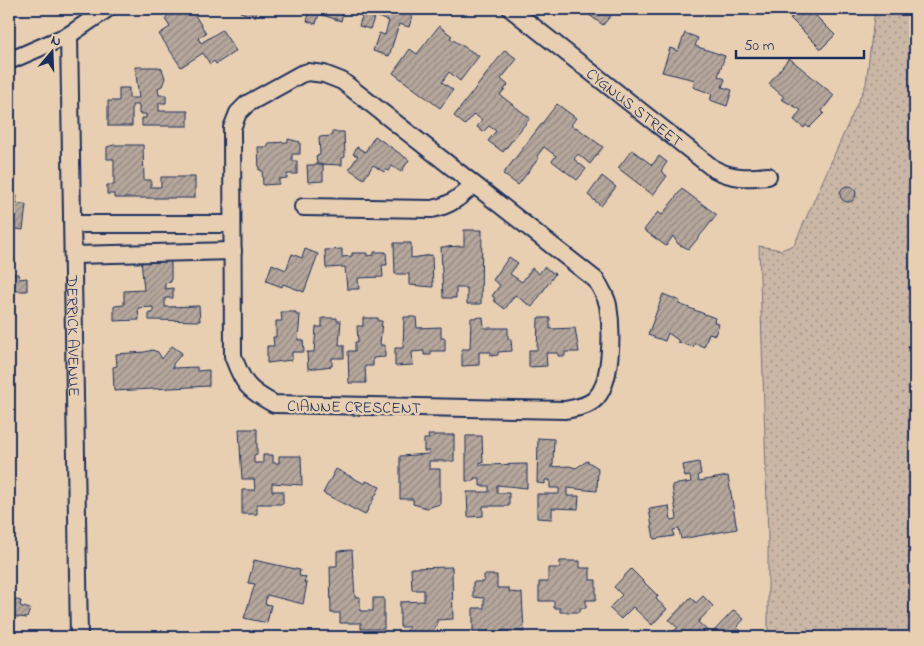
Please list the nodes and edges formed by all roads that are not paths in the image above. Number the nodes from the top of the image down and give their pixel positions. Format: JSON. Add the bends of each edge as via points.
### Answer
{"nodes":[{"id":1,"x":107,"y":9,"type":"edge"},
{"id":2,"x":511,"y":9,"type":"edge"},
{"id":3,"x":69,"y":35,"type":"junction"},
{"id":4,"x":9,"y":61,"type":"edge"},
{"id":5,"x":768,"y":176,"type":"dead end"},
{"id":6,"x":473,"y":185,"type":"junction"},
{"id":7,"x":303,"y":207,"type":"dead end"},
{"id":8,"x":73,"y":224,"type":"junction"},
{"id":9,"x":232,"y":224,"type":"junction"},
{"id":10,"x":233,"y":251,"type":"junction"},
{"id":11,"x":74,"y":255,"type":"junction"},
{"id":12,"x":79,"y":637,"type":"edge"}],
"edges":[{"from":1,"to":3,"type":"street"},
{"from":2,"to":5,"type":"street","name":"CYGNUS STREET","via":[[714,169],[741,178]]},
{"from":3,"to":4,"type":"street"},
{"from":3,"to":8,"type":"street","name":"DERRICK AVENUE"},
{"from":6,"to":7,"type":"street","via":[[445,207],[432,209]]},
{"from":6,"to":9,"type":"street","name":"CIANNE CRESCENT","via":[[342,81],[308,72],[247,104],[238,113],[232,128],[231,144]]},
{"from":6,"to":10,"type":"street","name":"CIANNE CRESCENT","via":[[588,273],[603,292],[608,305],[608,371],[604,386],[595,399],[581,407],[565,410],[274,404],[258,396],[242,380],[233,356]]},
{"from":8,"to":9,"type":"street"},
{"from":8,"to":11,"type":"street","name":"DERRICK AVENUE"},
{"from":9,"to":10,"type":"street","name":"CIANNE CRESCENT"},
{"from":10,"to":11,"type":"street"},
{"from":11,"to":12,"type":"street","name":"DERRICK AVENUE"}]}
